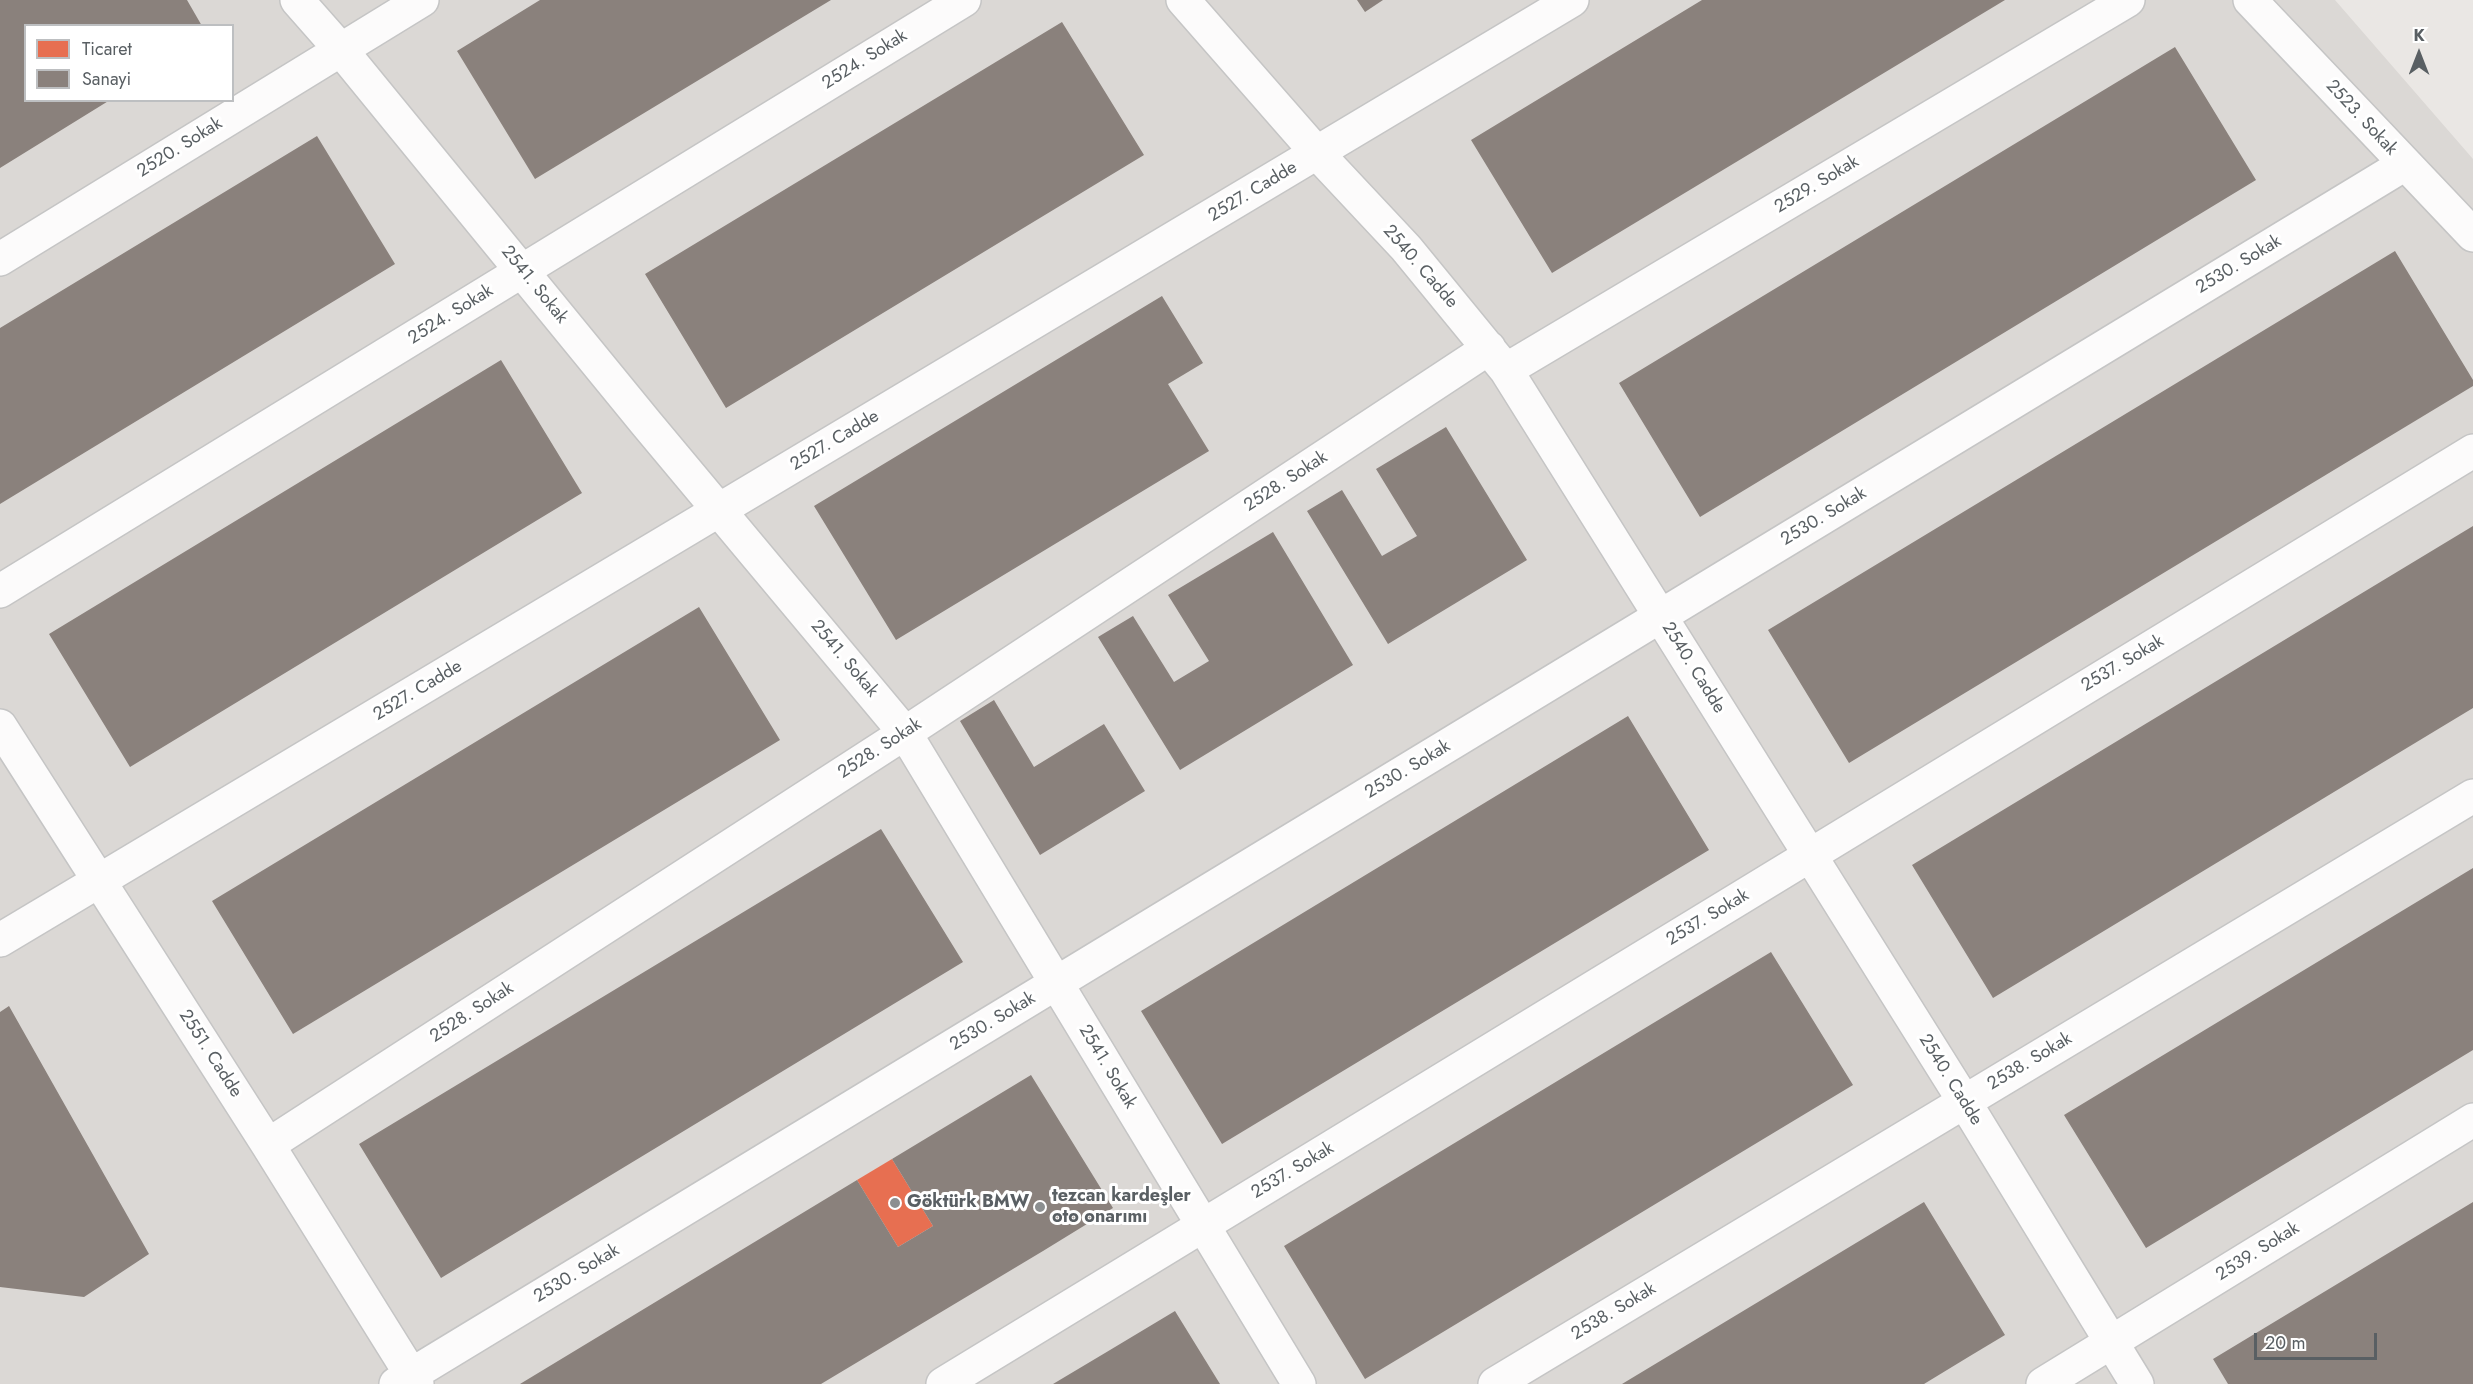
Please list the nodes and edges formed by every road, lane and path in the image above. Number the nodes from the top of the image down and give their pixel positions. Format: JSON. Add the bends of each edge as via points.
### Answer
{"nodes":[{"id":1,"x":297,"y":0,"type":"edge"},
{"id":2,"x":422,"y":0,"type":"edge"},
{"id":3,"x":964,"y":0,"type":"edge"},
{"id":4,"x":1183,"y":0,"type":"edge"},
{"id":5,"x":1572,"y":0,"type":"edge"},
{"id":6,"x":2128,"y":0,"type":"edge"},
{"id":7,"x":2250,"y":0,"type":"edge"},
{"id":8,"x":341,"y":50,"type":"junction"},
{"id":9,"x":1317,"y":153,"type":"junction"},
{"id":10,"x":2405,"y":164,"type":"junction"},
{"id":11,"x":2473,"y":235,"type":"edge"},
{"id":12,"x":0,"y":259,"type":"edge"},
{"id":13,"x":522,"y":271,"type":"junction"},
{"id":14,"x":1497,"y":359,"type":"junction"},
{"id":15,"x":2473,"y":451,"type":"edge"},
{"id":16,"x":719,"y":510,"type":"junction"},
{"id":17,"x":0,"y":591,"type":"edge"},
{"id":18,"x":1660,"y":617,"type":"junction"},
{"id":19,"x":0,"y":726,"type":"edge"},
{"id":20,"x":905,"y":732,"type":"junction"},
{"id":21,"x":2473,"y":796,"type":"edge"},
{"id":22,"x":1810,"y":855,"type":"junction"},
{"id":23,"x":99,"y":882,"type":"junction"},
{"id":24,"x":0,"y":940,"type":"edge"},
{"id":25,"x":1057,"y":983,"type":"junction"},
{"id":26,"x":1964,"y":1101,"type":"junction"},
{"id":27,"x":2473,"y":1120,"type":"edge"},
{"id":28,"x":268,"y":1145,"type":"junction"},
{"id":29,"x":1203,"y":1226,"type":"junction"},
{"id":30,"x":2112,"y":1342,"type":"junction"},
{"id":31,"x":408,"y":1381,"type":"edge"},
{"id":32,"x":943,"y":1384,"type":"edge"},
{"id":33,"x":1299,"y":1384,"type":"edge"},
{"id":34,"x":1495,"y":1384,"type":"edge"},
{"id":35,"x":2043,"y":1384,"type":"edge"},
{"id":36,"x":2137,"y":1384,"type":"edge"}],
"edges":[{"from":1,"to":8,"type":"street","name":"2541. Sokak"},
{"from":2,"to":8,"type":"street","name":"2520. Sokak"},
{"from":3,"to":13,"type":"street","name":"2524. Sokak"},
{"from":4,"to":9,"type":"street","name":"2540. Cadde"},
{"from":5,"to":9,"type":"street","name":"2527. Cadde"},
{"from":6,"to":14,"type":"street","name":"2529. Sokak"},
{"from":7,"to":10,"type":"street","name":"2523. Sokak"},
{"from":8,"to":12,"type":"street","name":"2520. Sokak"},
{"from":8,"to":13,"type":"street","name":"2541. Sokak"},
{"from":9,"to":14,"type":"street","name":"2540. Cadde","via":[[1406,248]]},
{"from":9,"to":16,"type":"street","name":"2527. Cadde"},
{"from":10,"to":11,"type":"street","name":"2523. Sokak"},
{"from":10,"to":18,"type":"street","name":"2530. Sokak"},
{"from":13,"to":16,"type":"street","name":"2541. Sokak"},
{"from":13,"to":17,"type":"street","name":"2524. Sokak"},
{"from":14,"to":18,"type":"street","name":"2540. Cadde"},
{"from":14,"to":20,"type":"street","name":"2528. Sokak"},
{"from":15,"to":22,"type":"street","name":"2537. Sokak"},
{"from":16,"to":20,"type":"street","name":"2541. Sokak"},
{"from":16,"to":23,"type":"street","name":"2527. Cadde"},
{"from":18,"to":22,"type":"street","name":"2540. Cadde"},
{"from":18,"to":25,"type":"street","name":"2530. Sokak"},
{"from":19,"to":23,"type":"street","name":"2551. Cadde"},
{"from":20,"to":25,"type":"street","name":"2541. Sokak"},
{"from":20,"to":28,"type":"street","name":"2528. Sokak"},
{"from":21,"to":26,"type":"street","name":"2538. Sokak"},
{"from":22,"to":26,"type":"street","name":"2540. Cadde"},
{"from":22,"to":29,"type":"street","name":"2537. Sokak"},
{"from":23,"to":24,"type":"street","name":"2527. Cadde"},
{"from":23,"to":28,"type":"street","name":"2551. Cadde"},
{"from":25,"to":29,"type":"street","name":"2541. Sokak"},
{"from":25,"to":31,"type":"street","name":"2530. Sokak"},
{"from":26,"to":30,"type":"street","name":"2540. Cadde"},
{"from":26,"to":34,"type":"street","name":"2538. Sokak"},
{"from":27,"to":30,"type":"street","name":"2539. Sokak"},
{"from":28,"to":31,"type":"street","name":"2551. Cadde"},
{"from":29,"to":32,"type":"street","name":"2537. Sokak"},
{"from":29,"to":33,"type":"street","name":"2541. Sokak"},
{"from":30,"to":35,"type":"street","name":"2539. Sokak"},
{"from":30,"to":36,"type":"street","name":"2540. Cadde"}]}
